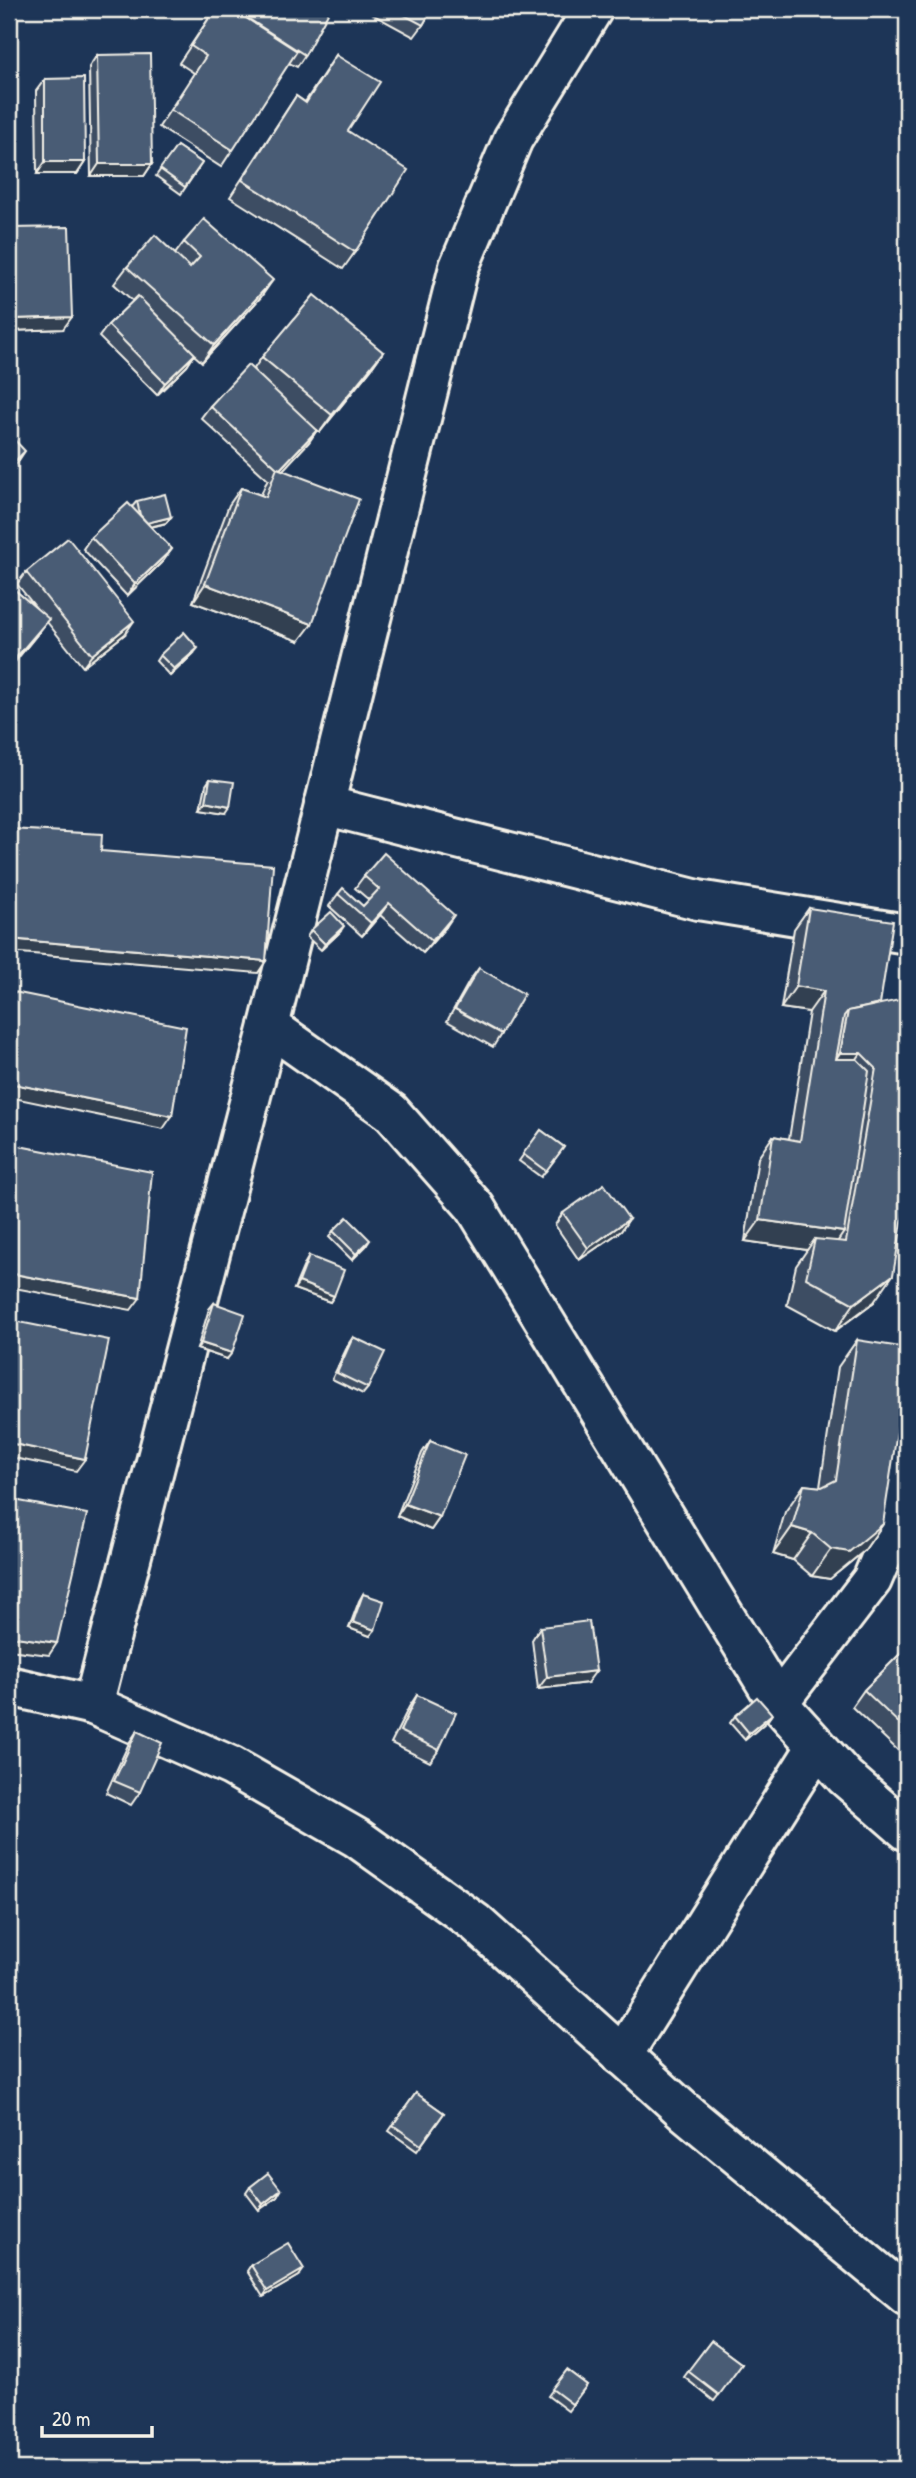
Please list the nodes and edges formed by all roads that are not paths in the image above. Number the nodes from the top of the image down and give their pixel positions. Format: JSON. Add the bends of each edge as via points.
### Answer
{"nodes":[{"id":1,"x":593,"y":9,"type":"edge"},
{"id":2,"x":324,"y":804,"type":"junction"},
{"id":3,"x":907,"y":934,"type":"edge"},
{"id":4,"x":269,"y":1026,"type":"junction"},
{"id":5,"x":907,"y":1438,"type":"edge"},
{"id":6,"x":901,"y":1505,"type":"edge"},
{"id":7,"x":895,"y":1567,"type":"edge"},
{"id":8,"x":9,"y":1686,"type":"edge"},
{"id":9,"x":778,"y":1703,"type":"junction"},
{"id":10,"x":93,"y":1705,"type":"junction"},
{"id":11,"x":817,"y":1745,"type":"junction"},
{"id":12,"x":907,"y":1831,"type":"edge"},
{"id":13,"x":622,"y":2056,"type":"junction"},
{"id":14,"x":907,"y":2296,"type":"edge"}],
"edges":[{"from":1,"to":2,"type":"street","via":[[513,139],[459,267]]},
{"from":2,"to":3,"type":"street","via":[[698,900]]},
{"from":2,"to":4,"type":"street"},
{"from":4,"to":9,"type":"street","via":[[391,1112],[475,1207]]},
{"from":4,"to":10,"type":"street"},
{"from":5,"to":6,"type":"street"},
{"from":6,"to":7,"type":"street","via":[[894,1528]]},
{"from":7,"to":9,"type":"street","via":[[872,1580]]},
{"from":8,"to":10,"type":"street"},
{"from":9,"to":11,"type":"street"},
{"from":10,"to":13,"type":"street","via":[[231,1766],[357,1839],[475,1923]]},
{"from":11,"to":12,"type":"street","via":[[845,1777]]},
{"from":11,"to":13,"type":"street"},
{"from":13,"to":14,"type":"street"}]}
